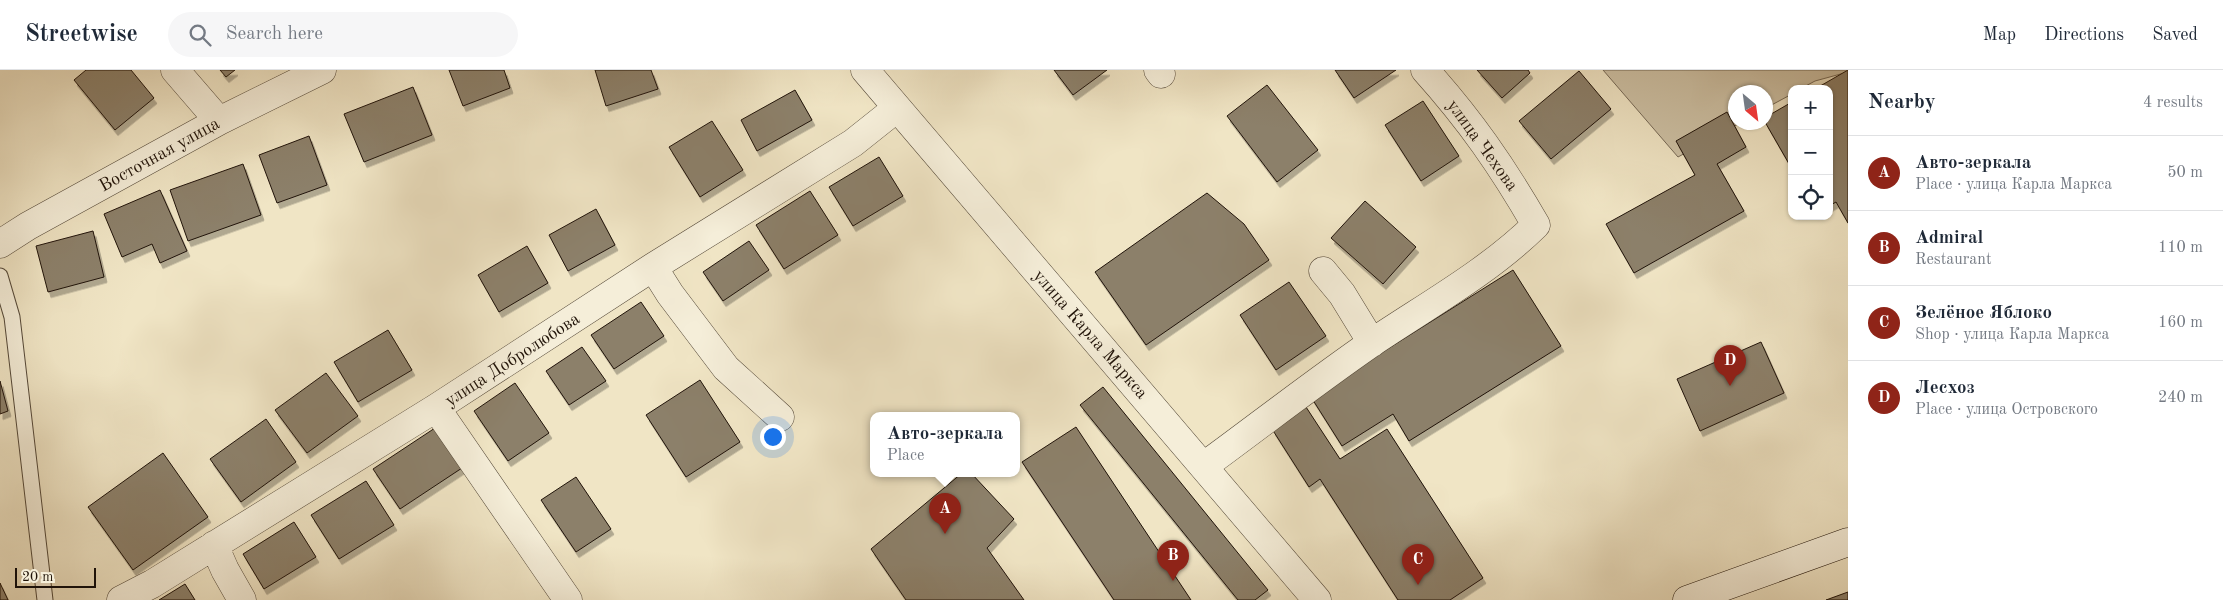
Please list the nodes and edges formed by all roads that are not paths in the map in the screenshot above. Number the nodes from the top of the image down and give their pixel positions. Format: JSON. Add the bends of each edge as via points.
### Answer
{"nodes":[{"id":1,"x":175,"y":70,"type":"edge"},
{"id":2,"x":322,"y":70,"type":"edge"},
{"id":3,"x":864,"y":70,"type":"edge"},
{"id":4,"x":1425,"y":70,"type":"edge"},
{"id":5,"x":897,"y":108,"type":"junction"},
{"id":6,"x":219,"y":121,"type":"junction"},
{"id":7,"x":0,"y":244,"type":"edge"},
{"id":8,"x":653,"y":267,"type":"junction"},
{"id":9,"x":1323,"y":271,"type":"dead end"},
{"id":10,"x":0,"y":276,"type":"edge"},
{"id":11,"x":1372,"y":343,"type":"junction"},
{"id":12,"x":436,"y":408,"type":"junction"},
{"id":13,"x":780,"y":417,"type":"dead end"},
{"id":14,"x":1204,"y":466,"type":"junction"},
{"id":15,"x":1848,"y":542,"type":"edge"},
{"id":16,"x":214,"y":545,"type":"junction"},
{"id":17,"x":45,"y":600,"type":"edge"},
{"id":18,"x":121,"y":600,"type":"edge"},
{"id":19,"x":242,"y":600,"type":"edge"},
{"id":20,"x":568,"y":600,"type":"edge"},
{"id":21,"x":1317,"y":600,"type":"edge"},
{"id":22,"x":1687,"y":600,"type":"edge"}],
"edges":[{"from":1,"to":6,"type":"street"},
{"from":2,"to":6,"type":"street","name":"Восточная улица"},
{"from":3,"to":5,"type":"street","name":"улица Карла Маркса"},
{"from":4,"to":11,"type":"street","name":"улица Чехова","via":[[1462,112],[1506,173],[1536,225],[1483,270]]},
{"from":5,"to":8,"type":"street","name":"улица Добролюбова","via":[[853,142]]},
{"from":5,"to":14,"type":"street","name":"улица Карла Маркса"},
{"from":6,"to":7,"type":"street","name":"Восточная улица"},
{"from":8,"to":12,"type":"street","name":"улица Добролюбова"},
{"from":8,"to":13,"type":"street","via":[[726,368]]},
{"from":9,"to":11,"type":"street","via":[[1342,294]]},
{"from":10,"to":17,"type":"lane","via":[[12,317]]},
{"from":11,"to":14,"type":"street"},
{"from":12,"to":16,"type":"street","name":"улица Добролюбова"},
{"from":12,"to":20,"type":"street"},
{"from":14,"to":21,"type":"street","name":"улица Карла Маркса"},
{"from":15,"to":22,"type":"street"},
{"from":16,"to":18,"type":"street","name":"улица Добролюбова"},
{"from":16,"to":19,"type":"street"}]}
